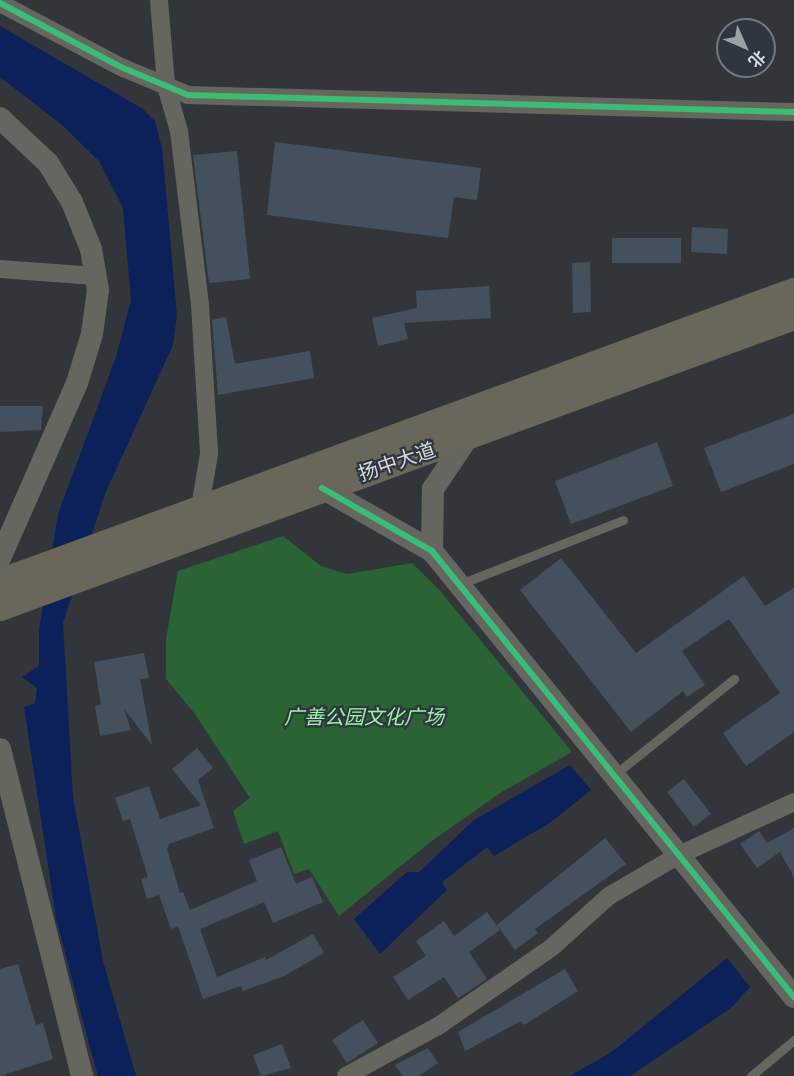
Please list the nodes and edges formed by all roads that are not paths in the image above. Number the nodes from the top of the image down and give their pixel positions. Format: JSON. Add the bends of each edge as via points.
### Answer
{"nodes":[{"id":1,"x":159,"y":0,"type":"edge"},
{"id":2,"x":0,"y":3,"type":"edge"},
{"id":3,"x":166,"y":86,"type":"junction"},
{"id":4,"x":794,"y":112,"type":"edge"},
{"id":5,"x":0,"y":118,"type":"edge"},
{"id":6,"x":0,"y":269,"type":"edge"},
{"id":7,"x":95,"y":276,"type":"junction"},
{"id":8,"x":794,"y":292,"type":"edge"},
{"id":9,"x":794,"y":316,"type":"edge"},
{"id":10,"x":492,"y":403,"type":"junction"},
{"id":11,"x":468,"y":436,"type":"junction"},
{"id":12,"x":322,"y":488,"type":"junction"},
{"id":13,"x":203,"y":518,"type":"junction"},
{"id":14,"x":623,"y":520,"type":"dead end"},
{"id":15,"x":432,"y":551,"type":"junction"},
{"id":16,"x":0,"y":558,"type":"edge"},
{"id":17,"x":0,"y":583,"type":"edge"},
{"id":18,"x":460,"y":585,"type":"junction"},
{"id":19,"x":0,"y":607,"type":"edge"},
{"id":20,"x":734,"y":679,"type":"dead end"},
{"id":21,"x":0,"y":749,"type":"edge"},
{"id":22,"x":614,"y":775,"type":"junction"},
{"id":23,"x":794,"y":802,"type":"edge"},
{"id":24,"x":679,"y":855,"type":"junction"},
{"id":25,"x":794,"y":997,"type":"edge"},
{"id":26,"x":794,"y":1040,"type":"edge"},
{"id":27,"x":82,"y":1076,"type":"edge"},
{"id":28,"x":346,"y":1076,"type":"edge"},
{"id":29,"x":750,"y":1076,"type":"edge"}],
"edges":[{"from":1,"to":3,"type":"street"},
{"from":2,"to":3,"type":"street","via":[[121,67]]},
{"from":3,"to":4,"type":"street","via":[[188,96]]},
{"from":3,"to":13,"type":"street","via":[[179,131],[200,305],[209,454]]},
{"from":5,"to":7,"type":"street","via":[[48,163],[72,202],[91,249]]},
{"from":6,"to":7,"type":"street"},
{"from":7,"to":16,"type":"street","via":[[98,290],[92,334],[78,383]]},
{"from":8,"to":10,"type":"main road","name":"扬中大道"},
{"from":9,"to":11,"type":"main road","name":"扬中大道"},
{"from":10,"to":11,"type":"street"},
{"from":10,"to":13,"type":"main road","name":"扬中大道"},
{"from":11,"to":12,"type":"main road","name":"扬中大道"},
{"from":11,"to":15,"type":"street","via":[[433,489]]},
{"from":12,"to":13,"type":"main road","name":"扬中大道"},
{"from":12,"to":15,"type":"street"},
{"from":13,"to":17,"type":"main road","name":"扬中大道"},
{"from":13,"to":19,"type":"main road","name":"扬中大道"},
{"from":14,"to":18,"type":"lane"},
{"from":15,"to":18,"type":"street"},
{"from":18,"to":22,"type":"street"},
{"from":20,"to":22,"type":"lane"},
{"from":21,"to":27,"type":"street"},
{"from":22,"to":24,"type":"street"},
{"from":23,"to":24,"type":"street"},
{"from":24,"to":25,"type":"street"},
{"from":24,"to":28,"type":"street","via":[[609,896],[551,948],[438,1026]]},
{"from":26,"to":29,"type":"lane"}]}
